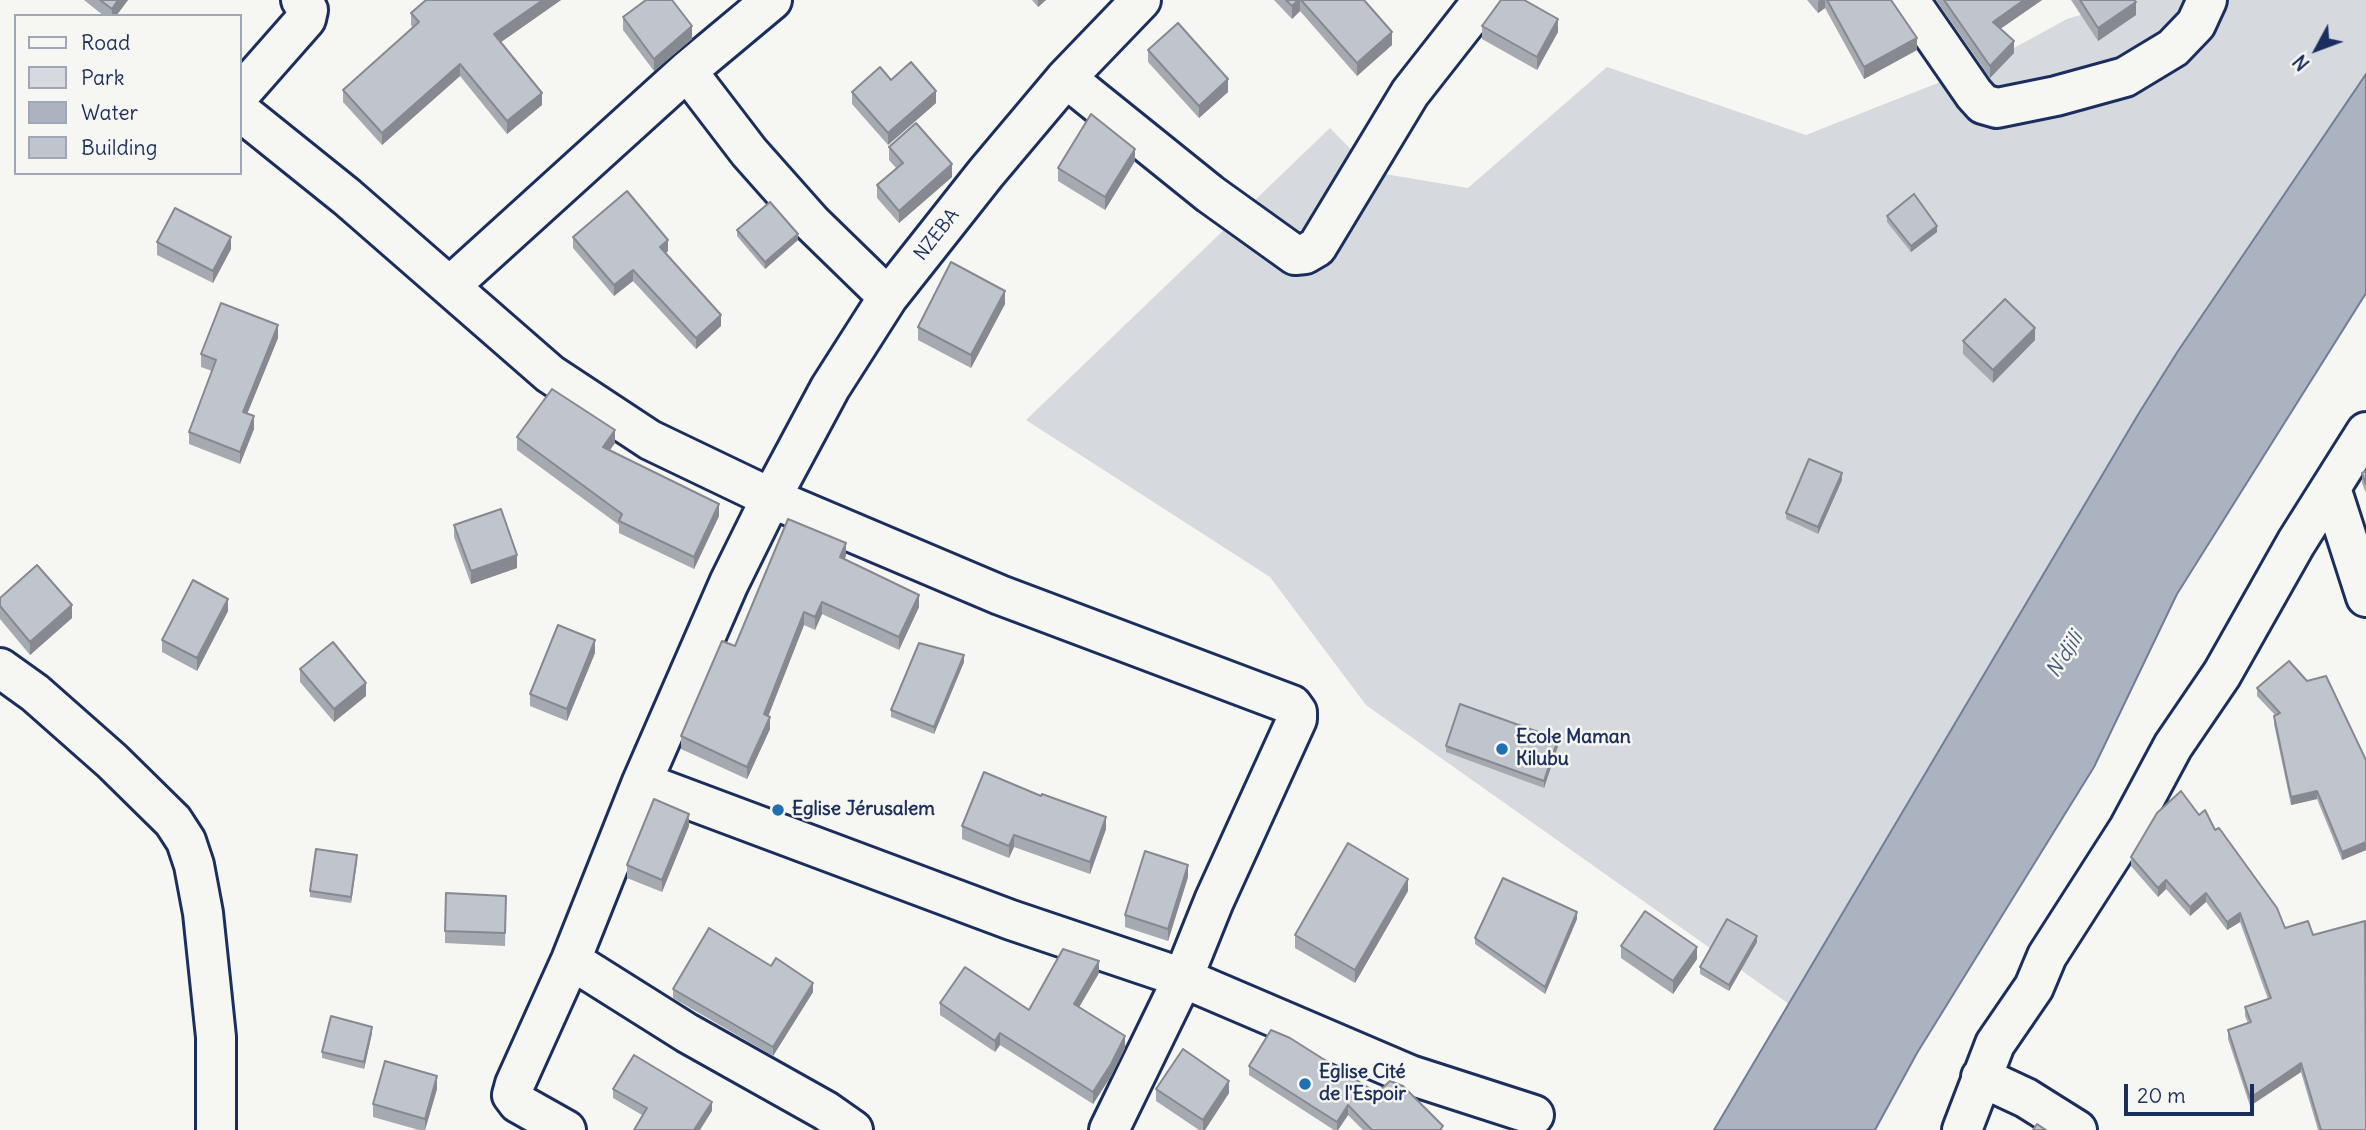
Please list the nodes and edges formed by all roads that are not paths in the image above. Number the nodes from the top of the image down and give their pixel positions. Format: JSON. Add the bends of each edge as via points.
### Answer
{"nodes":[{"id":1,"x":301,"y":0,"type":"edge"},
{"id":2,"x":772,"y":0,"type":"edge"},
{"id":3,"x":1141,"y":0,"type":"edge"},
{"id":4,"x":1483,"y":0,"type":"edge"},
{"id":5,"x":1909,"y":0,"type":"edge"},
{"id":6,"x":2207,"y":0,"type":"edge"},
{"id":7,"x":687,"y":71,"type":"junction"},
{"id":8,"x":1066,"y":78,"type":"junction"},
{"id":9,"x":242,"y":92,"type":"edge"},
{"id":10,"x":242,"y":113,"type":"edge"},
{"id":11,"x":450,"y":286,"type":"junction"},
{"id":12,"x":888,"y":297,"type":"junction"},
{"id":13,"x":2366,"y":432,"type":"edge"},
{"id":14,"x":2331,"y":488,"type":"junction"},
{"id":15,"x":771,"y":498,"type":"junction"},
{"id":16,"x":2366,"y":597,"type":"edge"},
{"id":17,"x":0,"y":668,"type":"edge"},
{"id":18,"x":642,"y":782,"type":"junction"},
{"id":19,"x":571,"y":960,"type":"junction"},
{"id":20,"x":1184,"y":978,"type":"junction"},
{"id":21,"x":1981,"y":1077,"type":"junction"},
{"id":22,"x":1534,"y":1115,"type":"dead end"},
{"id":23,"x":216,"y":1130,"type":"edge"},
{"id":24,"x":566,"y":1130,"type":"edge"},
{"id":25,"x":853,"y":1130,"type":"edge"},
{"id":26,"x":1109,"y":1130,"type":"edge"},
{"id":27,"x":1962,"y":1130,"type":"edge"},
{"id":28,"x":2077,"y":1130,"type":"edge"}],
"edges":[{"from":1,"to":9,"type":"street","via":[[308,10],[306,19]]},
{"from":2,"to":7,"type":"street"},
{"from":3,"to":8,"type":"street","name":"NZEBA"},
{"from":4,"to":8,"type":"street","via":[[1410,93],[1317,247],[1305,254],[1295,255],[1210,194]]},
{"from":5,"to":6,"type":"street","via":[[1973,94],[1983,104],[1997,108],[2125,77],[2173,48],[2196,24]]},
{"from":7,"to":11,"type":"street"},
{"from":7,"to":12,"type":"street","via":[[749,152],[812,223]]},
{"from":8,"to":12,"type":"street","name":"NZEBA"},
{"from":10,"to":11,"type":"street"},
{"from":11,"to":15,"type":"street","via":[[550,374],[650,440]]},
{"from":12,"to":15,"type":"street","name":"NZEBA","via":[[830,388]]},
{"from":13,"to":14,"type":"street"},
{"from":14,"to":16,"type":"street"},
{"from":14,"to":21,"type":"street","via":[[2129,828],[2047,956],[2034,987],[1995,1044]]},
{"from":15,"to":18,"type":"street","name":"NZEBA"},
{"from":15,"to":20,"type":"street","via":[[1000,595],[1292,705],[1297,719]]},
{"from":17,"to":23,"type":"street","via":[[112,761],[173,821],[186,841],[203,913],[216,1037]]},
{"from":18,"to":19,"type":"street","name":"NZEBA"},
{"from":18,"to":20,"type":"street","via":[[1010,920]]},
{"from":19,"to":24,"type":"street","name":"NZEBA","via":[[512,1095],[517,1103]]},
{"from":19,"to":25,"type":"street"},
{"from":20,"to":22,"type":"street","via":[[1410,1074]]},
{"from":20,"to":26,"type":"street"},
{"from":21,"to":27,"type":"street"},
{"from":21,"to":28,"type":"street"}]}
